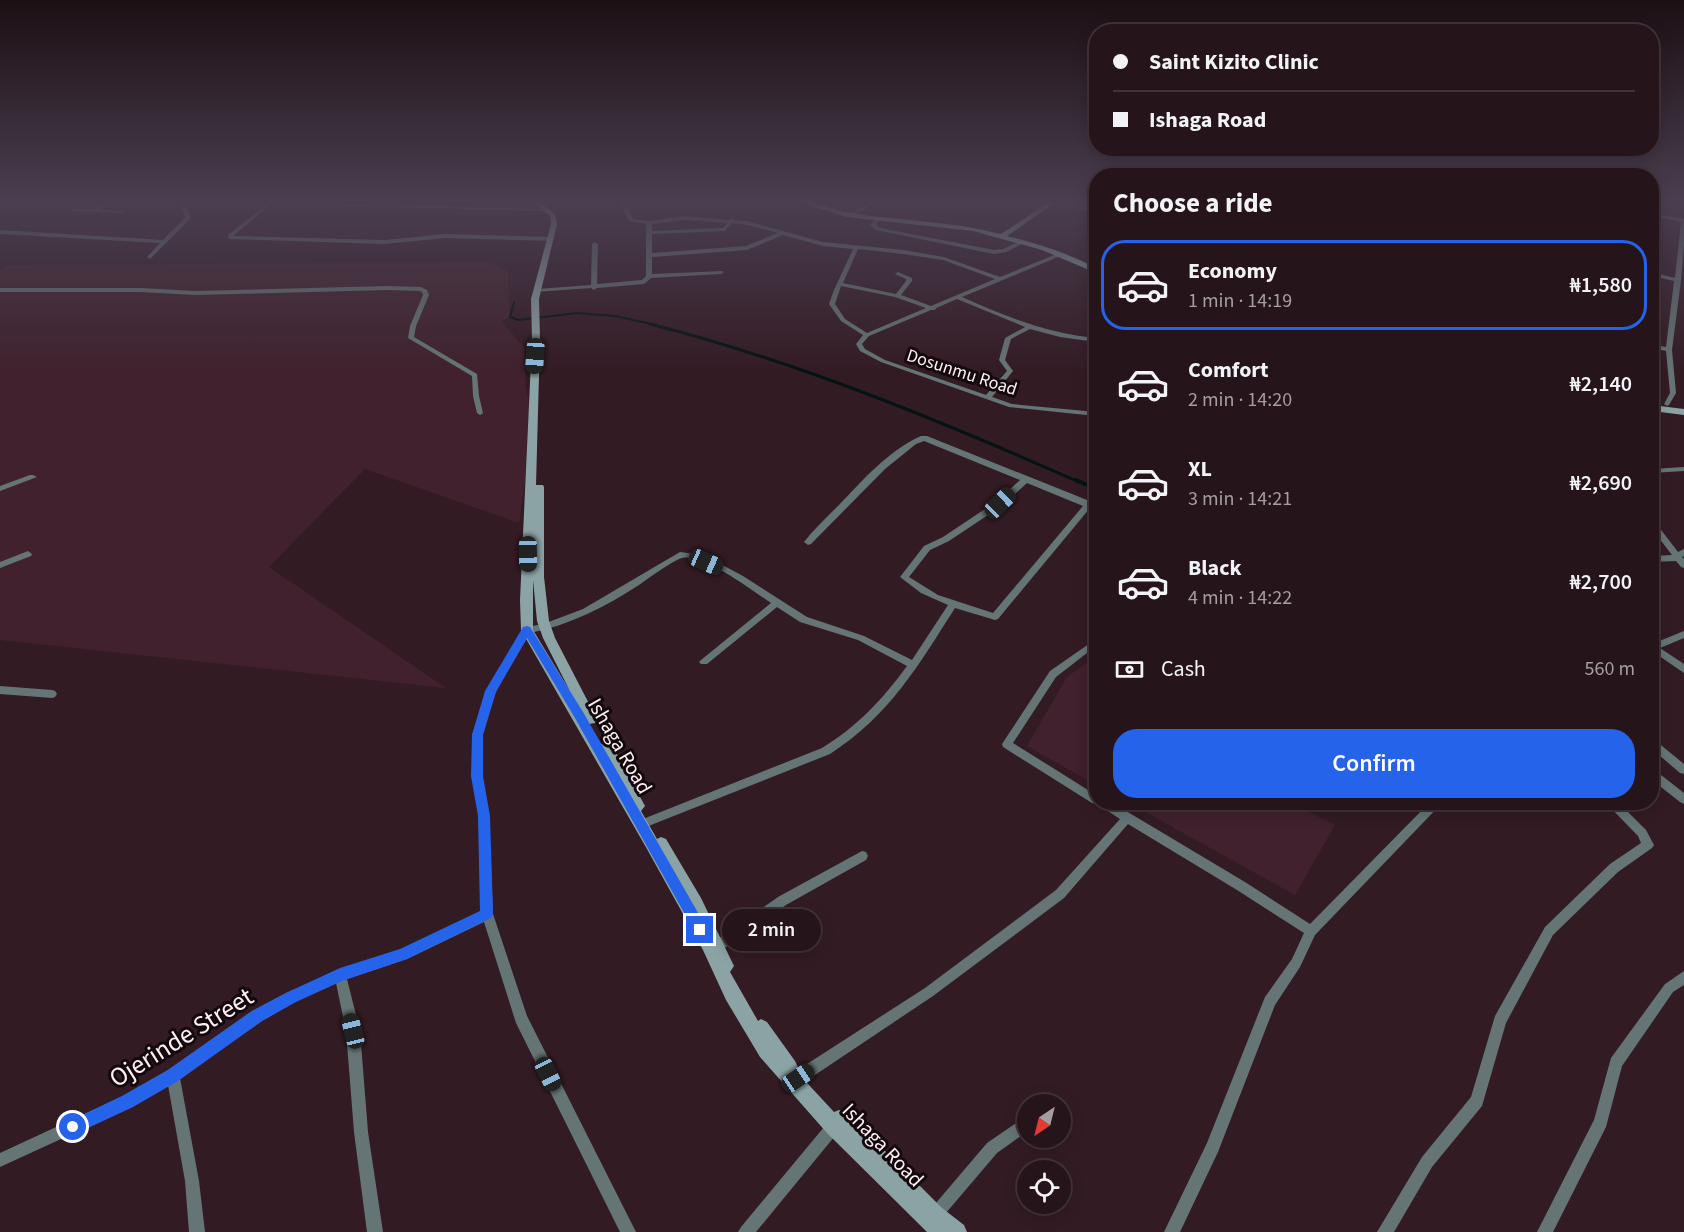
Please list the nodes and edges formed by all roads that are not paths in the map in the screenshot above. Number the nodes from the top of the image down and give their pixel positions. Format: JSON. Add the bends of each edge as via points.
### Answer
{"nodes":[{"id":1,"x":548,"y":257,"type":"edge"},
{"id":2,"x":550,"y":257,"type":"edge"},
{"id":3,"x":595,"y":257,"type":"edge"},
{"id":4,"x":650,"y":257,"type":"edge"},
{"id":5,"x":852,"y":257,"type":"edge"},
{"id":6,"x":931,"y":257,"type":"edge"},
{"id":7,"x":1052,"y":257,"type":"edge"},
{"id":8,"x":1069,"y":257,"type":"edge"},
{"id":9,"x":1076,"y":257,"type":"edge"},
{"id":10,"x":1680,"y":257,"type":"edge"},
{"id":11,"x":1089,"y":265,"type":"edge"},
{"id":12,"x":1089,"y":266,"type":"edge"},
{"id":13,"x":721,"y":272,"type":"dead end"},
{"id":14,"x":898,"y":274,"type":"dead end"},
{"id":15,"x":649,"y":276,"type":"junction"},
{"id":16,"x":1659,"y":276,"type":"edge"},
{"id":17,"x":999,"y":279,"type":"junction"},
{"id":18,"x":1678,"y":280,"type":"junction"},
{"id":19,"x":842,"y":284,"type":"junction"},
{"id":20,"x":594,"y":288,"type":"junction"},
{"id":21,"x":0,"y":290,"type":"edge"},
{"id":22,"x":541,"y":291,"type":"junction"},
{"id":23,"x":897,"y":296,"type":"junction"},
{"id":24,"x":959,"y":298,"type":"junction"},
{"id":25,"x":933,"y":309,"type":"junction"},
{"id":26,"x":540,"y":325,"type":"junction"},
{"id":27,"x":1028,"y":328,"type":"junction"},
{"id":28,"x":867,"y":335,"type":"junction"},
{"id":29,"x":1089,"y":339,"type":"edge"},
{"id":30,"x":1659,"y":348,"type":"edge"},
{"id":31,"x":1669,"y":350,"type":"junction"},
{"id":32,"x":989,"y":396,"type":"junction"},
{"id":33,"x":1659,"y":403,"type":"edge"},
{"id":34,"x":1667,"y":404,"type":"junction"},
{"id":35,"x":1659,"y":409,"type":"edge"},
{"id":36,"x":1683,"y":411,"type":"edge"},
{"id":37,"x":480,"y":413,"type":"dead end"},
{"id":38,"x":1089,"y":413,"type":"edge"},
{"id":39,"x":1684,"y":469,"type":"edge"},
{"id":40,"x":1659,"y":471,"type":"edge"},
{"id":41,"x":33,"y":477,"type":"dead end"},
{"id":42,"x":1026,"y":478,"type":"junction"},
{"id":43,"x":0,"y":489,"type":"edge"},
{"id":44,"x":1089,"y":504,"type":"edge"},
{"id":45,"x":1089,"y":511,"type":"edge"},
{"id":46,"x":1659,"y":534,"type":"edge"},
{"id":47,"x":808,"y":542,"type":"dead end"},
{"id":48,"x":1684,"y":552,"type":"edge"},
{"id":49,"x":28,"y":554,"type":"dead end"},
{"id":50,"x":1676,"y":558,"type":"junction"},
{"id":51,"x":1659,"y":559,"type":"edge"},
{"id":52,"x":0,"y":565,"type":"edge"},
{"id":53,"x":1684,"y":565,"type":"edge"},
{"id":54,"x":778,"y":602,"type":"junction"},
{"id":55,"x":953,"y":604,"type":"junction"},
{"id":56,"x":545,"y":628,"type":"junction"},
{"id":57,"x":527,"y":630,"type":"junction"},
{"id":58,"x":1684,"y":634,"type":"edge"},
{"id":59,"x":1659,"y":644,"type":"edge"},
{"id":60,"x":1089,"y":647,"type":"edge"},
{"id":61,"x":1659,"y":652,"type":"edge"},
{"id":62,"x":704,"y":662,"type":"dead end"},
{"id":63,"x":915,"y":666,"type":"junction"},
{"id":64,"x":1684,"y":669,"type":"edge"},
{"id":65,"x":0,"y":690,"type":"edge"},
{"id":66,"x":52,"y":694,"type":"dead end"},
{"id":67,"x":1659,"y":750,"type":"edge"},
{"id":68,"x":1684,"y":770,"type":"edge"},
{"id":69,"x":1659,"y":779,"type":"edge"},
{"id":70,"x":1089,"y":796,"type":"edge"},
{"id":71,"x":1684,"y":799,"type":"edge"},
{"id":72,"x":1114,"y":810,"type":"edge"},
{"id":73,"x":1430,"y":810,"type":"edge"},
{"id":74,"x":1618,"y":810,"type":"edge"},
{"id":75,"x":1127,"y":818,"type":"junction"},
{"id":76,"x":647,"y":822,"type":"junction"},
{"id":77,"x":862,"y":856,"type":"dead end"},
{"id":78,"x":487,"y":914,"type":"junction"},
{"id":79,"x":1311,"y":931,"type":"junction"},
{"id":80,"x":718,"y":945,"type":"junction"},
{"id":81,"x":340,"y":975,"type":"junction"},
{"id":82,"x":1684,"y":977,"type":"edge"},
{"id":83,"x":173,"y":1075,"type":"junction"},
{"id":84,"x":798,"y":1078,"type":"junction"},
{"id":85,"x":834,"y":1126,"type":"junction"},
{"id":86,"x":1017,"y":1130,"type":"edge"},
{"id":87,"x":0,"y":1160,"type":"edge"},
{"id":88,"x":933,"y":1225,"type":"edge"},
{"id":89,"x":197,"y":1232,"type":"edge"},
{"id":90,"x":375,"y":1232,"type":"edge"},
{"id":91,"x":628,"y":1232,"type":"edge"},
{"id":92,"x":746,"y":1232,"type":"edge"},
{"id":93,"x":957,"y":1232,"type":"edge"},
{"id":94,"x":1172,"y":1232,"type":"edge"},
{"id":95,"x":1385,"y":1232,"type":"edge"},
{"id":96,"x":1545,"y":1232,"type":"edge"}],
"edges":[{"from":1,"to":22,"type":"main road","name":"Ishaga Road"},
{"from":2,"to":22,"type":"main road","name":"Ishaga Road"},
{"from":3,"to":20,"type":"street"},
{"from":4,"to":15,"type":"street"},
{"from":5,"to":19,"type":"street"},
{"from":6,"to":17,"type":"street"},
{"from":7,"to":17,"type":"street","name":"Dosunmu Road"},
{"from":8,"to":12,"type":"main road"},
{"from":9,"to":11,"type":"main road"},
{"from":10,"to":18,"type":"street"},
{"from":13,"to":15,"type":"street"},
{"from":14,"to":23,"type":"street","via":[[909,281]]},
{"from":15,"to":20,"type":"street","via":[[636,284]]},
{"from":16,"to":18,"type":"street"},
{"from":17,"to":24,"type":"street","name":"Dosunmu Road"},
{"from":18,"to":31,"type":"street"},
{"from":19,"to":23,"type":"street"},
{"from":19,"to":28,"type":"street","via":[[834,293],[835,312]]},
{"from":20,"to":22,"type":"street"},
{"from":21,"to":37,"type":"street","via":[[195,293],[422,289],[426,296],[411,338],[475,375]]},
{"from":22,"to":26,"type":"main road","name":"Ishaga Road"},
{"from":23,"to":25,"type":"street"},
{"from":24,"to":25,"type":"street","name":"Dosunmu Road"},
{"from":24,"to":27,"type":"street"},
{"from":25,"to":28,"type":"street","name":"Dosunmu Road"},
{"from":26,"to":56,"type":"main road","name":"Ishaga Road","via":[[537,553]]},
{"from":26,"to":57,"type":"main road","name":"Ishaga Road"},
{"from":27,"to":29,"type":"street"},
{"from":27,"to":32,"type":"street","via":[[1008,338],[1002,360],[1010,371]]},
{"from":28,"to":32,"type":"street","name":"Dosunmu Road","via":[[860,347],[883,361]]},
{"from":30,"to":31,"type":"street"},
{"from":31,"to":34,"type":"street","via":[[1673,393]]},
{"from":32,"to":38,"type":"street","name":"Dosunmu Road","via":[[1022,408]]},
{"from":33,"to":34,"type":"main road"},
{"from":34,"to":36,"type":"main road"},
{"from":35,"to":36,"type":"main road"},
{"from":39,"to":40,"type":"street"},
{"from":41,"to":43,"type":"street"},
{"from":42,"to":44,"type":"street"},
{"from":42,"to":47,"type":"street","via":[[958,450],[918,439],[862,486]]},
{"from":42,"to":55,"type":"street","via":[[1000,503],[927,548],[904,577]]},
{"from":45,"to":55,"type":"street","via":[[995,617]]},
{"from":46,"to":50,"type":"street"},
{"from":48,"to":50,"type":"street"},
{"from":49,"to":52,"type":"street"},
{"from":50,"to":51,"type":"street"},
{"from":50,"to":53,"type":"street"},
{"from":54,"to":56,"type":"street","via":[[721,568],[691,555],[680,555],[616,594]]},
{"from":54,"to":62,"type":"street"},
{"from":54,"to":63,"type":"street","via":[[807,621],[853,635]]},
{"from":55,"to":63,"type":"street"},
{"from":56,"to":57,"type":"street"},
{"from":56,"to":76,"type":"main road","name":"Ishaga Road"},
{"from":57,"to":78,"type":"street","via":[[491,691],[477,735]]},
{"from":57,"to":85,"type":"main road","name":"Ishaga Road","via":[[657,852],[766,1051]]},
{"from":58,"to":59,"type":"street"},
{"from":60,"to":70,"type":"street","via":[[1053,674],[1006,744]]},
{"from":61,"to":64,"type":"street"},
{"from":63,"to":76,"type":"street","via":[[846,740]]},
{"from":65,"to":66,"type":"street"},
{"from":67,"to":68,"type":"street"},
{"from":69,"to":71,"type":"street"},
{"from":72,"to":75,"type":"street"},
{"from":73,"to":79,"type":"street"},
{"from":74,"to":95,"type":"street","via":[[1642,833],[1648,845],[1614,868],[1549,931],[1500,1021],[1477,1101],[1427,1162]]},
{"from":75,"to":79,"type":"street"},
{"from":75,"to":84,"type":"street","via":[[1060,894],[929,992]]},
{"from":76,"to":80,"type":"main road","name":"Ishaga Road","via":[[686,882]]},
{"from":77,"to":80,"type":"street","via":[[782,901]]},
{"from":78,"to":81,"type":"street","name":"Ojerinde Street","via":[[403,955]]},
{"from":78,"to":91,"type":"street","via":[[521,1018]]},
{"from":79,"to":94,"type":"street","via":[[1296,963],[1270,1001],[1213,1147]]},
{"from":80,"to":84,"type":"main road","name":"Ishaga Road","via":[[742,998]]},
{"from":81,"to":83,"type":"street","name":"Ojerinde Street","via":[[257,1016]]},
{"from":81,"to":90,"type":"street","via":[[353,1031],[361,1132]]},
{"from":82,"to":96,"type":"street","via":[[1669,988],[1616,1063],[1601,1122]]},
{"from":83,"to":87,"type":"street","name":"Ojerinde Street","via":[[128,1101]]},
{"from":83,"to":89,"type":"street"},
{"from":84,"to":88,"type":"main road","name":"Ishaga Road"},
{"from":85,"to":88,"type":"main road","name":"Ishaga Road"},
{"from":85,"to":92,"type":"street"},
{"from":86,"to":88,"type":"street","via":[[992,1148]]},
{"from":88,"to":93,"type":"main road","name":"Ishaga Road"}]}
